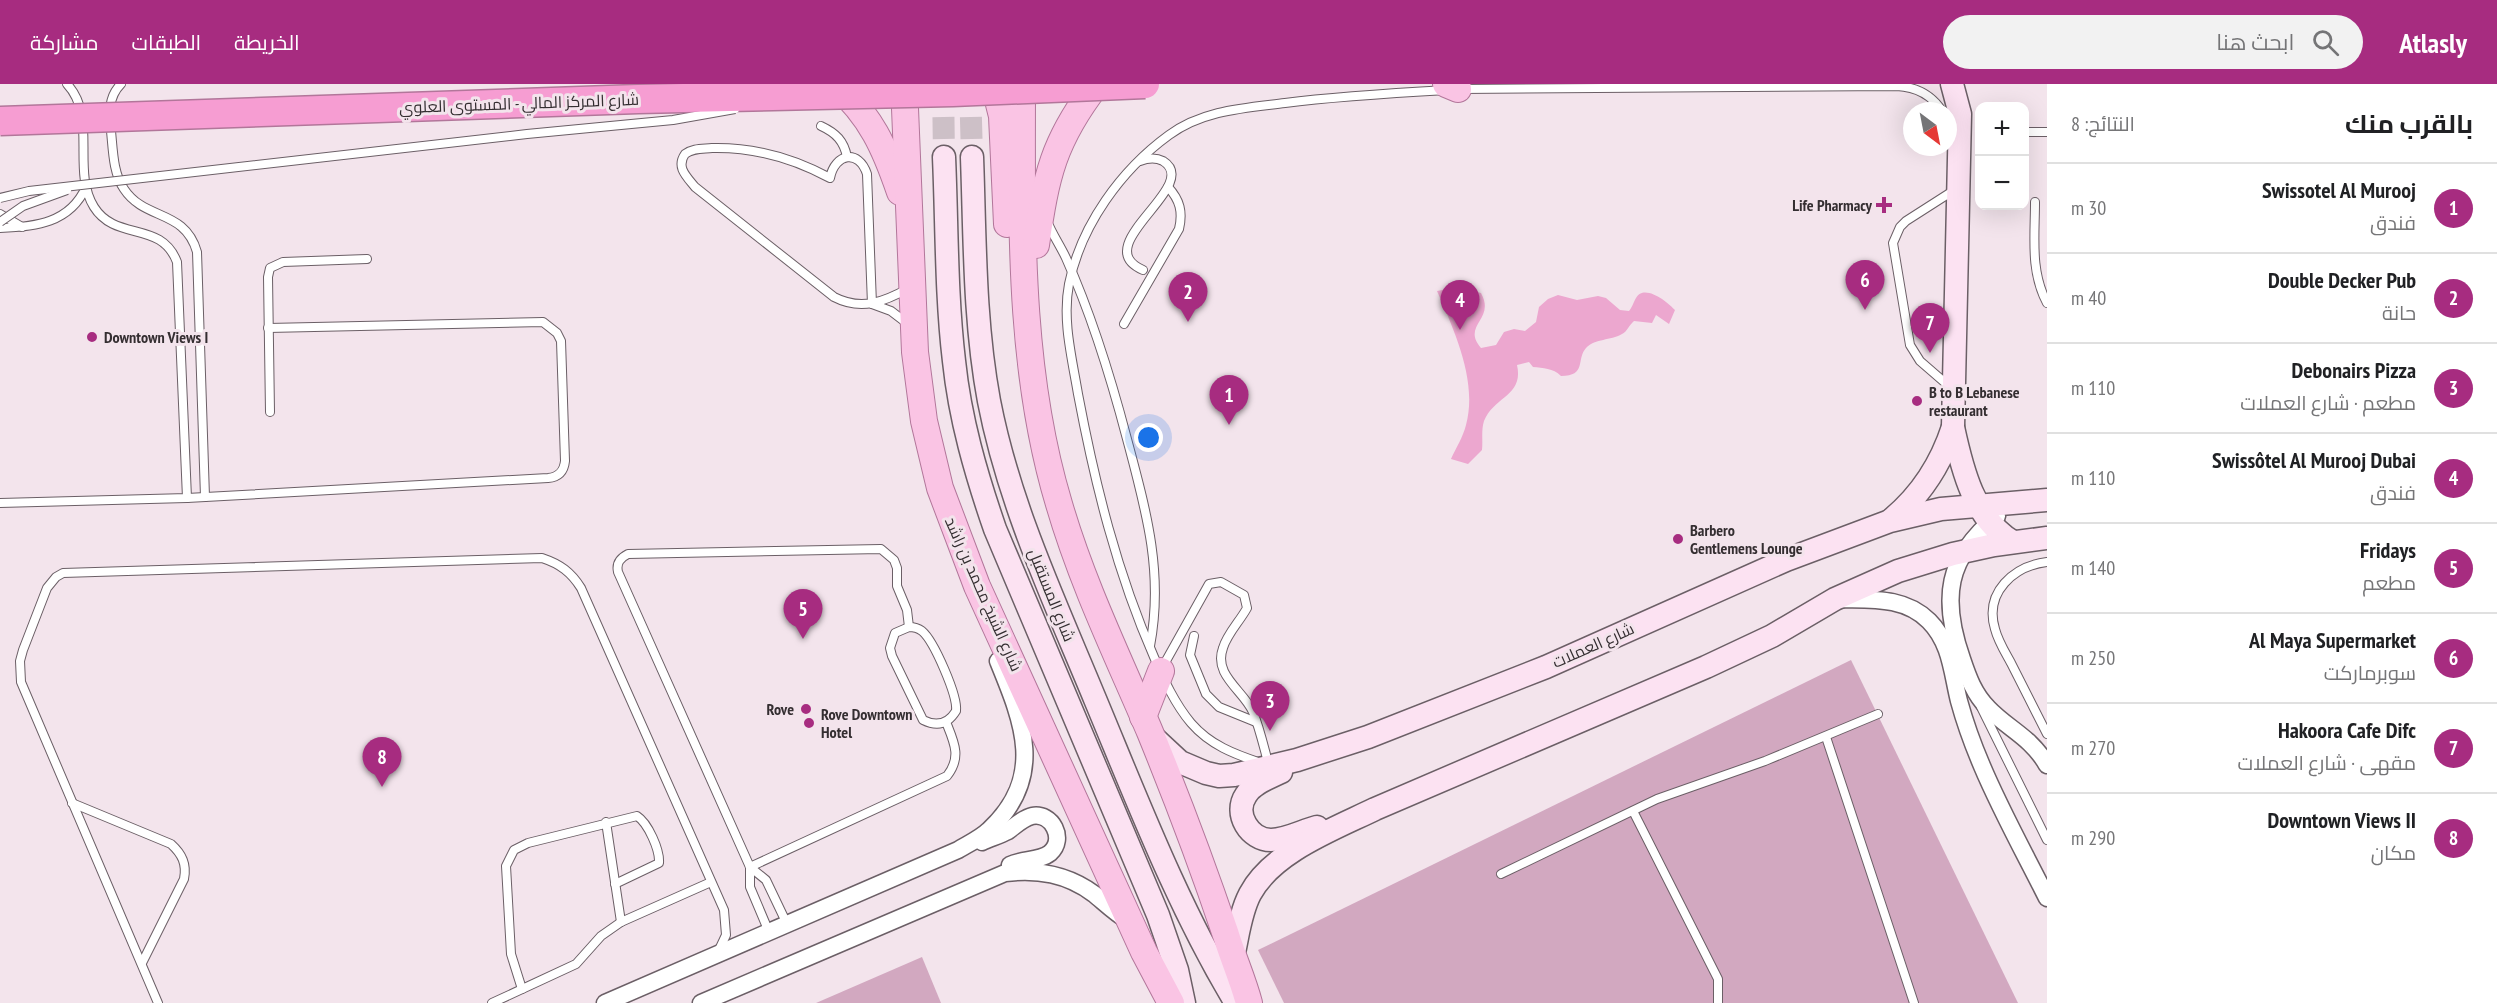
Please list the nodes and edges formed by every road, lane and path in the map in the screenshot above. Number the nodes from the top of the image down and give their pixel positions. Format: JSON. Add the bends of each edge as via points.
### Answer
{"nodes":[{"id":1,"x":67,"y":84,"type":"edge"},
{"id":2,"x":121,"y":84,"type":"edge"},
{"id":3,"x":835,"y":84,"type":"edge"},
{"id":4,"x":904,"y":84,"type":"edge"},
{"id":5,"x":994,"y":84,"type":"edge"},
{"id":6,"x":1022,"y":84,"type":"edge"},
{"id":7,"x":1097,"y":84,"type":"edge"},
{"id":8,"x":1145,"y":84,"type":"edge"},
{"id":9,"x":1952,"y":84,"type":"edge"},
{"id":10,"x":1452,"y":87,"type":"edge"},
{"id":11,"x":783,"y":96,"type":"junction"},
{"id":12,"x":1934,"y":102,"type":"edge"},
{"id":13,"x":0,"y":122,"type":"edge"},
{"id":14,"x":821,"y":126,"type":"dead end"},
{"id":15,"x":2029,"y":132,"type":"edge"},
{"id":16,"x":2047,"y":132,"type":"edge"},
{"id":17,"x":847,"y":157,"type":"junction"},
{"id":18,"x":944,"y":157,"type":"tunnel mouth"},
{"id":19,"x":972,"y":158,"type":"tunnel mouth"},
{"id":20,"x":1957,"y":158,"type":"joint"},
{"id":21,"x":1140,"y":161,"type":"junction"},
{"id":22,"x":83,"y":186,"type":"junction"},
{"id":23,"x":1168,"y":188,"type":"junction"},
{"id":24,"x":1957,"y":189,"type":"junction"},
{"id":25,"x":0,"y":198,"type":"edge"},
{"id":26,"x":2035,"y":202,"type":"dead end"},
{"id":27,"x":1042,"y":206,"type":"junction"},
{"id":28,"x":0,"y":214,"type":"edge"},
{"id":29,"x":909,"y":220,"type":"junction"},
{"id":30,"x":0,"y":222,"type":"edge"},
{"id":31,"x":0,"y":228,"type":"edge"},
{"id":32,"x":22,"y":228,"type":"junction"},
{"id":33,"x":367,"y":259,"type":"dead end"},
{"id":34,"x":1143,"y":270,"type":"dead end"},
{"id":35,"x":1072,"y":275,"type":"junction"},
{"id":36,"x":911,"y":287,"type":"junction"},
{"id":37,"x":2047,"y":303,"type":"edge"},
{"id":38,"x":872,"y":304,"type":"junction"},
{"id":39,"x":1027,"y":305,"type":"junction"},
{"id":40,"x":1124,"y":324,"type":"dead end"},
{"id":41,"x":268,"y":328,"type":"junction"},
{"id":42,"x":913,"y":329,"type":"junction"},
{"id":43,"x":1953,"y":389,"type":"junction"},
{"id":44,"x":270,"y":412,"type":"dead end"},
{"id":45,"x":1953,"y":427,"type":"junction"},
{"id":46,"x":205,"y":497,"type":"junction"},
{"id":47,"x":187,"y":498,"type":"junction"},
{"id":48,"x":2047,"y":500,"type":"edge"},
{"id":49,"x":0,"y":503,"type":"edge"},
{"id":50,"x":1984,"y":514,"type":"junction"},
{"id":51,"x":1890,"y":521,"type":"junction"},
{"id":52,"x":2047,"y":538,"type":"edge"},
{"id":53,"x":2013,"y":542,"type":"junction"},
{"id":54,"x":1965,"y":552,"type":"junction"},
{"id":55,"x":2047,"y":562,"type":"edge"},
{"id":56,"x":1835,"y":599,"type":"junction"},
{"id":57,"x":994,"y":622,"type":"junction"},
{"id":58,"x":909,"y":627,"type":"junction"},
{"id":59,"x":1947,"y":634,"type":"junction"},
{"id":60,"x":1194,"y":636,"type":"dead end"},
{"id":61,"x":1150,"y":646,"type":"junction"},
{"id":62,"x":1161,"y":671,"type":"junction"},
{"id":63,"x":1974,"y":690,"type":"junction"},
{"id":64,"x":1878,"y":714,"type":"dead end"},
{"id":65,"x":946,"y":722,"type":"junction"},
{"id":66,"x":1256,"y":722,"type":"junction"},
{"id":67,"x":1147,"y":725,"type":"junction"},
{"id":68,"x":2047,"y":734,"type":"edge"},
{"id":69,"x":1826,"y":737,"type":"junction"},
{"id":70,"x":1323,"y":752,"type":"junction"},
{"id":71,"x":2047,"y":765,"type":"edge"},
{"id":72,"x":1269,"y":766,"type":"junction"},
{"id":73,"x":72,"y":802,"type":"junction"},
{"id":74,"x":1633,"y":811,"type":"junction"},
{"id":75,"x":1350,"y":821,"type":"junction"},
{"id":76,"x":606,"y":822,"type":"junction"},
{"id":77,"x":2047,"y":840,"type":"edge"},
{"id":78,"x":958,"y":850,"type":"junction"},
{"id":79,"x":750,"y":867,"type":"junction"},
{"id":80,"x":1501,"y":874,"type":"dead end"},
{"id":81,"x":711,"y":882,"type":"junction"},
{"id":82,"x":615,"y":884,"type":"junction"},
{"id":83,"x":973,"y":885,"type":"junction"},
{"id":84,"x":2047,"y":898,"type":"edge"},
{"id":85,"x":621,"y":922,"type":"junction"},
{"id":86,"x":1130,"y":922,"type":"junction"},
{"id":87,"x":787,"y":924,"type":"junction"},
{"id":88,"x":769,"y":932,"type":"junction"},
{"id":89,"x":717,"y":954,"type":"junction"},
{"id":90,"x":1233,"y":957,"type":"junction"},
{"id":91,"x":142,"y":963,"type":"junction"},
{"id":92,"x":522,"y":989,"type":"junction"},
{"id":93,"x":158,"y":1003,"type":"edge"},
{"id":94,"x":492,"y":1003,"type":"edge"},
{"id":95,"x":605,"y":1003,"type":"edge"},
{"id":96,"x":701,"y":1003,"type":"edge"},
{"id":97,"x":1171,"y":1003,"type":"edge"},
{"id":98,"x":1184,"y":1003,"type":"edge"},
{"id":99,"x":1236,"y":1003,"type":"edge"},
{"id":100,"x":1249,"y":1003,"type":"edge"},
{"id":101,"x":1718,"y":1003,"type":"edge"},
{"id":102,"x":1914,"y":1003,"type":"edge"}],
"edges":[{"from":1,"to":22,"type":"lane","via":[[80,106]]},
{"from":2,"to":46,"type":"lane","via":[[110,103],[109,118],[120,184],[139,204],[185,228],[197,252]]},
{"from":3,"to":29,"type":"main road","via":[[870,122],[885,148]]},
{"from":4,"to":29,"type":"main road","name":"شارع الشيخ محمد بن راشد"},
{"from":5,"to":39,"type":"main road","via":[[1002,116],[1007,232]]},
{"from":6,"to":39,"type":"main road"},
{"from":7,"to":27,"type":"main road","via":[[1058,146]]},
{"from":8,"to":11,"type":"highway","name":"شارع المركز المالي - المستوى العلوي","bridge":true},
{"from":9,"to":20,"type":"street","via":[[1960,114]]},
{"from":10,"to":12,"type":"lane","via":[[1897,86],[1916,89]]},
{"from":10,"to":21,"type":"lane","via":[[1341,96],[1213,114],[1170,133]]},
{"from":11,"to":13,"type":"highway","name":"شارع المركز المالي - المستوى العلوي","bridge":true},
{"from":11,"to":22,"type":"lane","bridge":true,"via":[[673,120]]},
{"from":14,"to":17,"type":"lane","via":[[839,137]]},
{"from":15,"to":16,"type":"lane"},
{"from":17,"to":38,"type":"lane","via":[[857,159],[867,174]]},
{"from":17,"to":38,"type":"lane","via":[[832,167],[830,178],[791,159],[757,150],[696,149],[685,154],[681,164],[701,192],[834,297],[852,304]]},
{"from":18,"to":98,"type":"street","name":"شارع المستقبل","via":[[954,362],[981,488],[1158,915]]},
{"from":19,"to":99,"type":"street","name":"شارع المستقبل","via":[[982,360],[1009,481],[1036,558],[1158,850]]},
{"from":20,"to":24,"type":"street"},
{"from":21,"to":23,"type":"lane","via":[[1156,158],[1167,165],[1171,176]]},
{"from":21,"to":35,"type":"lane","via":[[1099,211]]},
{"from":22,"to":25,"type":"lane","bridge":true,"via":[[29,190]]},
{"from":22,"to":30,"type":"lane","bridge":true,"via":[[23,206]]},
{"from":22,"to":32,"type":"lane","via":[[82,196],[66,213],[45,224]]},
{"from":22,"to":47,"type":"lane","via":[[101,216],[119,228],[153,235],[174,253]]},
{"from":23,"to":34,"type":"lane","via":[[1129,240],[1129,258]]},
{"from":23,"to":40,"type":"lane","via":[[1179,202],[1179,229]]},
{"from":24,"to":43,"type":"street"},
{"from":24,"to":43,"type":"lane","via":[[1906,221],[1893,243],[1910,345],[1926,368]]},
{"from":26,"to":37,"type":"lane","via":[[2034,266]]},
{"from":27,"to":35,"type":"lane"},
{"from":27,"to":39,"type":"main road"},
{"from":28,"to":32,"type":"lane"},
{"from":29,"to":36,"type":"main road","name":"شارع الشيخ محمد بن راشد"},
{"from":31,"to":32,"type":"lane"},
{"from":33,"to":41,"type":"lane","via":[[274,265],[268,277]]},
{"from":35,"to":61,"type":"lane","via":[[1067,300],[1068,327],[1090,455],[1116,551]]},
{"from":35,"to":61,"type":"lane","via":[[1114,389],[1147,518],[1156,578]]},
{"from":36,"to":38,"type":"lane"},
{"from":36,"to":42,"type":"main road","name":"شارع الشيخ محمد بن راشد"},
{"from":38,"to":42,"type":"lane","via":[[891,311]]},
{"from":39,"to":67,"type":"main road","via":[[1034,394],[1059,504],[1086,582]]},
{"from":41,"to":44,"type":"lane"},
{"from":41,"to":46,"type":"lane","via":[[543,322],[561,341],[565,466],[559,475],[548,478]]},
{"from":42,"to":57,"type":"main road","name":"شارع الشيخ محمد بن راشد","via":[[924,421],[940,488],[963,554]]},
{"from":43,"to":45,"type":"street"},
{"from":45,"to":50,"type":"street","via":[[1959,454]]},
{"from":45,"to":51,"type":"street","via":[[1930,479]]},
{"from":46,"to":47,"type":"lane"},
{"from":47,"to":49,"type":"lane"},
{"from":48,"to":50,"type":"street","name":"شارع العملات","via":[[2018,502]]},
{"from":50,"to":51,"type":"street","name":"شارع العملات","via":[[1941,509]]},
{"from":50,"to":53,"type":"street","via":[[2002,536]]},
{"from":50,"to":54,"type":"street"},
{"from":51,"to":70,"type":"street","name":"شارع العملات","via":[[1786,560],[1546,667]]},
{"from":52,"to":53,"type":"street"},
{"from":53,"to":54,"type":"street"},
{"from":54,"to":56,"type":"street","via":[[1898,570]]},
{"from":54,"to":59,"type":"street","via":[[1951,591]]},
{"from":55,"to":68,"type":"lane","via":[[2024,567],[2004,581],[1993,614],[1998,637]]},
{"from":56,"to":59,"type":"street","via":[[1879,599],[1902,604]]},
{"from":56,"to":75,"type":"street","via":[[1715,663]]},
{"from":57,"to":78,"type":"street","via":[[994,646],[1024,733],[1022,776],[1003,816],[988,832]]},
{"from":57,"to":86,"type":"main road","name":"شارع الشيخ محمد بن راشد"},
{"from":58,"to":65,"type":"lane","via":[[917,628],[928,638],[955,695],[956,711]]},
{"from":58,"to":65,"type":"lane","via":[[895,633],[890,648],[892,656],[923,720]]},
{"from":58,"to":79,"type":"lane","via":[[897,586],[897,568],[881,549],[628,554],[619,560],[618,572]]},
{"from":59,"to":63,"type":"street"},
{"from":59,"to":84,"type":"street","via":[[1963,715],[1982,766]]},
{"from":60,"to":66,"type":"lane","via":[[1190,655],[1206,694],[1219,707]]},
{"from":61,"to":62,"type":"lane"},
{"from":62,"to":66,"type":"lane","via":[[1206,588],[1217,581],[1225,584],[1244,595],[1247,603],[1223,646],[1223,670],[1248,703]]},
{"from":62,"to":67,"type":"main road"},
{"from":62,"to":72,"type":"lane","via":[[1179,705],[1200,732],[1225,750]]},
{"from":63,"to":71,"type":"street","via":[[1988,708],[2028,739]]},
{"from":63,"to":77,"type":"lane"},
{"from":64,"to":69,"type":"lane"},
{"from":65,"to":79,"type":"lane","via":[[957,753],[947,776]]},
{"from":66,"to":72,"type":"lane"},
{"from":67,"to":72,"type":"street","name":"شارع العملات","via":[[1180,762],[1206,773],[1234,775]]},
{"from":67,"to":90,"type":"main road"},
{"from":69,"to":74,"type":"lane"},
{"from":69,"to":102,"type":"lane"},
{"from":70,"to":72,"type":"street","name":"شارع العملات"},
{"from":70,"to":75,"type":"street","via":[[1252,788],[1245,796],[1243,819],[1249,830],[1270,840]]},
{"from":73,"to":81,"type":"lane","via":[[24,691],[20,672],[23,650],[47,588],[56,577],[71,572],[542,558],[566,568],[581,588]]},
{"from":73,"to":91,"type":"lane"},
{"from":73,"to":91,"type":"lane","via":[[171,844],[182,856],[184,879]]},
{"from":74,"to":80,"type":"lane"},
{"from":74,"to":101,"type":"lane","via":[[1718,979]]},
{"from":75,"to":90,"type":"street","via":[[1280,859],[1258,880],[1245,906]]},
{"from":76,"to":82,"type":"lane"},
{"from":76,"to":82,"type":"lane","via":[[640,817],[660,858],[654,867]]},
{"from":76,"to":92,"type":"lane","via":[[528,843],[509,856],[506,866],[511,954]]},
{"from":78,"to":83,"type":"street","via":[[997,836],[1031,816],[1042,816],[1052,822],[1057,832],[1057,843],[1051,852],[1014,863]]},
{"from":78,"to":87,"type":"street"},
{"from":79,"to":87,"type":"lane","via":[[766,880]]},
{"from":79,"to":88,"type":"lane","via":[[750,887]]},
{"from":81,"to":85,"type":"lane"},
{"from":81,"to":89,"type":"lane","via":[[727,927]]},
{"from":82,"to":85,"type":"lane"},
{"from":83,"to":86,"type":"street","via":[[1005,873],[1044,872],[1080,885]]},
{"from":83,"to":96,"type":"street"},
{"from":85,"to":92,"type":"lane","via":[[601,936],[576,964]]},
{"from":86,"to":97,"type":"main road","name":"شارع الشيخ محمد بن راشد"},
{"from":87,"to":88,"type":"street"},
{"from":88,"to":89,"type":"street"},
{"from":89,"to":95,"type":"street"},
{"from":90,"to":100,"type":"main road"},
{"from":91,"to":93,"type":"lane"},
{"from":92,"to":94,"type":"lane"}]}
